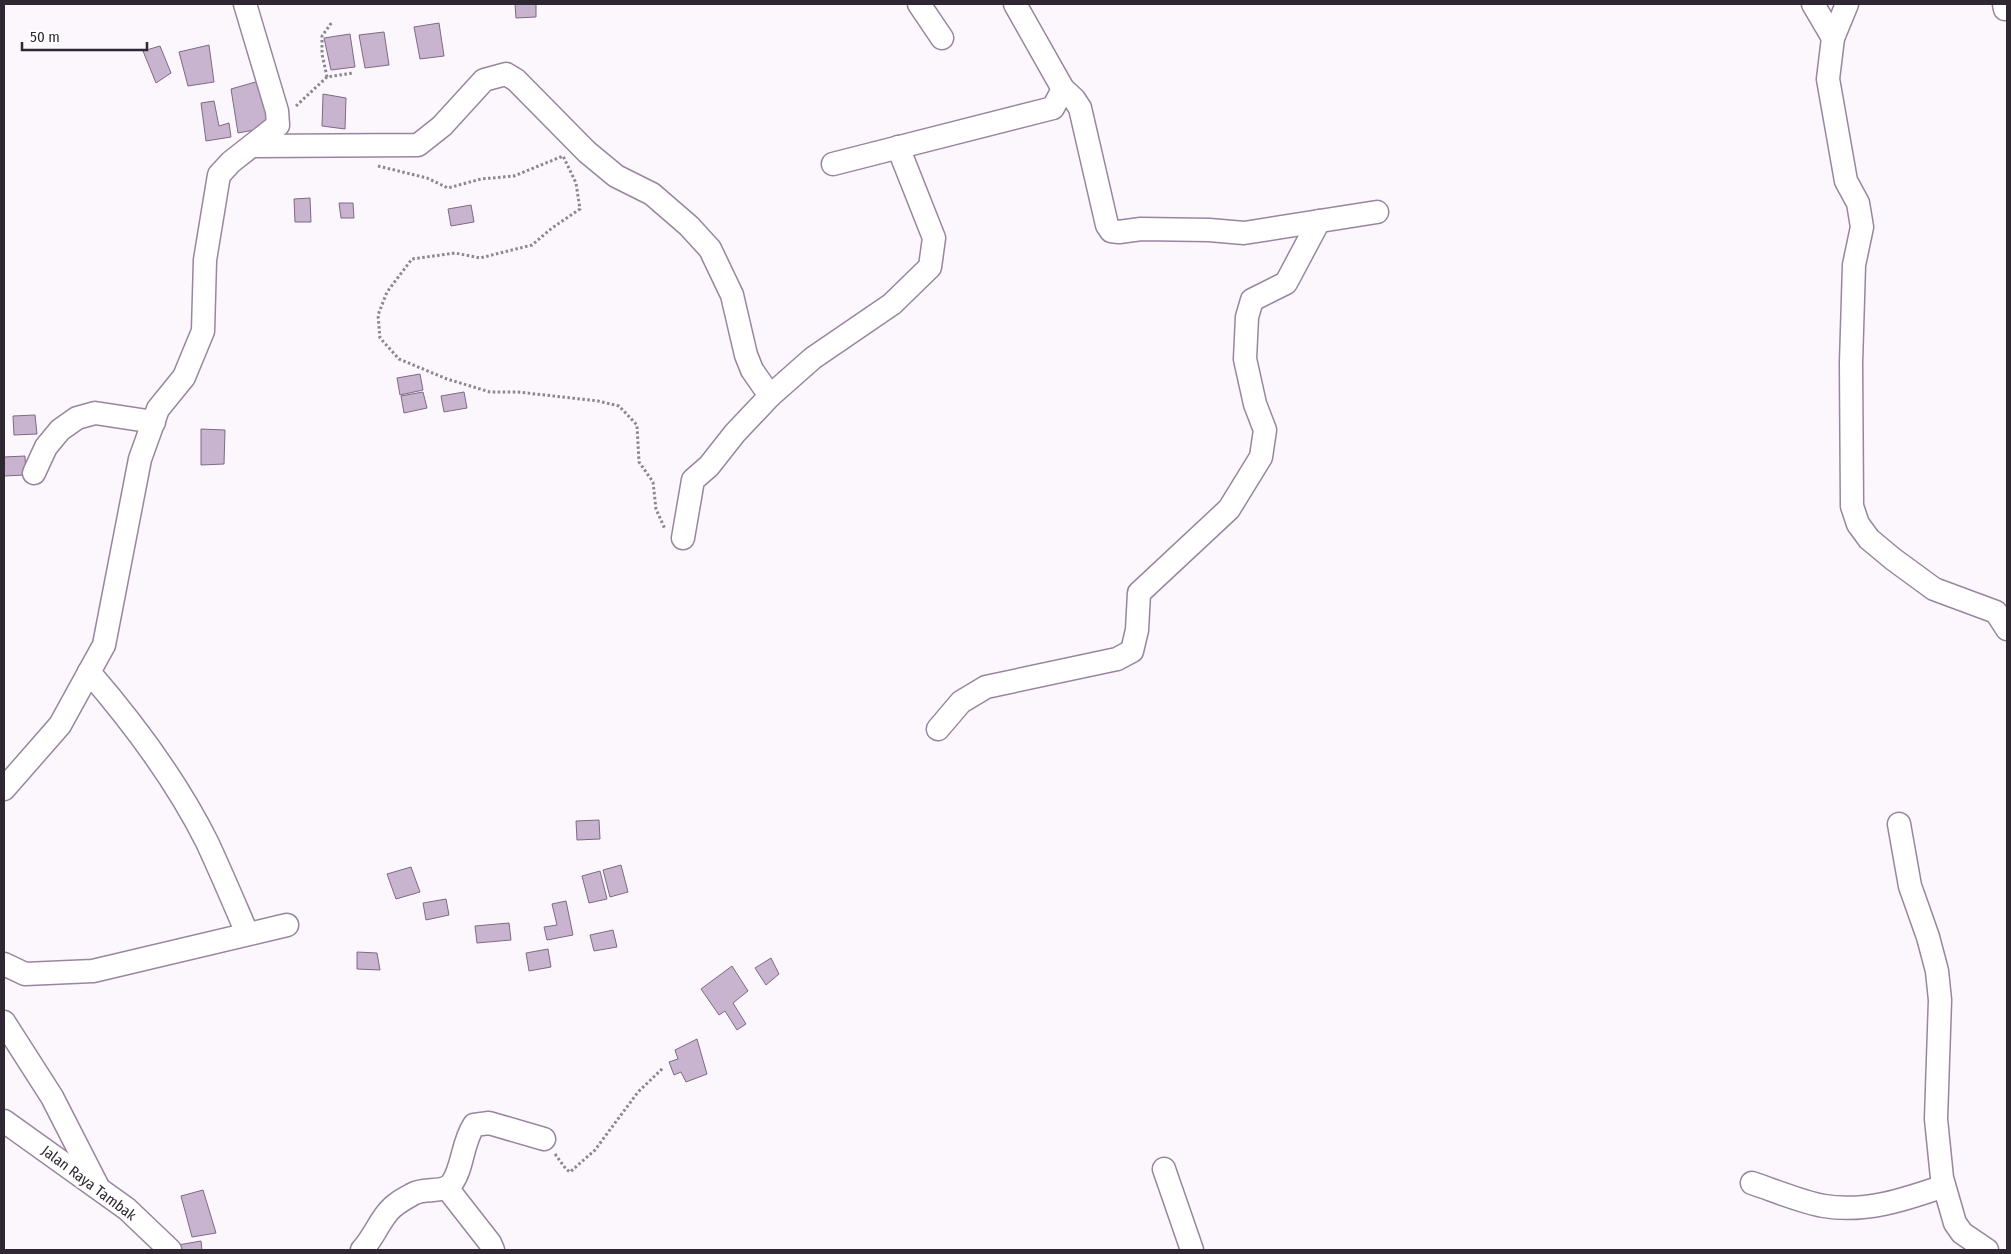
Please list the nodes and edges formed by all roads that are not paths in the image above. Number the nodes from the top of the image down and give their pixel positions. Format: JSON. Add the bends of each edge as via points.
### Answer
{"nodes":[{"id":1,"x":245,"y":4,"type":"edge"},
{"id":2,"x":919,"y":4,"type":"edge"},
{"id":3,"x":1014,"y":4,"type":"edge"},
{"id":4,"x":1812,"y":4,"type":"edge"},
{"id":5,"x":1847,"y":4,"type":"edge"},
{"id":6,"x":942,"y":38,"type":"dead end"},
{"id":7,"x":1833,"y":38,"type":"junction"},
{"id":8,"x":1063,"y":88,"type":"junction"},
{"id":9,"x":252,"y":146,"type":"junction"},
{"id":10,"x":898,"y":147,"type":"junction"},
{"id":11,"x":833,"y":164,"type":"dead end"},
{"id":12,"x":1377,"y":212,"type":"dead end"},
{"id":13,"x":1319,"y":221,"type":"junction"},
{"id":14,"x":770,"y":396,"type":"junction"},
{"id":15,"x":154,"y":422,"type":"junction"},
{"id":16,"x":34,"y":474,"type":"dead end"},
{"id":17,"x":683,"y":538,"type":"road end"},
{"id":18,"x":2007,"y":629,"type":"edge"},
{"id":19,"x":89,"y":672,"type":"junction"},
{"id":20,"x":938,"y":729,"type":"dead end"},
{"id":21,"x":4,"y":789,"type":"edge"},
{"id":22,"x":1899,"y":824,"type":"dead end"},
{"id":23,"x":287,"y":925,"type":"dead end"},
{"id":24,"x":247,"y":933,"type":"junction"},
{"id":25,"x":4,"y":964,"type":"edge"},
{"id":26,"x":4,"y":1022,"type":"edge"},
{"id":27,"x":4,"y":1121,"type":"edge"},
{"id":28,"x":544,"y":1139,"type":"road end"},
{"id":29,"x":1164,"y":1169,"type":"dead end"},
{"id":30,"x":1752,"y":1183,"type":"dead end"},
{"id":31,"x":1944,"y":1186,"type":"junction"},
{"id":32,"x":99,"y":1188,"type":"junction"},
{"id":33,"x":447,"y":1188,"type":"junction"},
{"id":34,"x":170,"y":1250,"type":"edge"},
{"id":35,"x":362,"y":1250,"type":"edge"},
{"id":36,"x":493,"y":1250,"type":"edge"},
{"id":37,"x":1192,"y":1250,"type":"edge"},
{"id":38,"x":1988,"y":1250,"type":"edge"}],
"edges":[{"from":1,"to":9,"type":"street","via":[[277,110],[278,125]]},
{"from":2,"to":6,"type":"street"},
{"from":3,"to":8,"type":"street"},
{"from":4,"to":7,"type":"street"},
{"from":5,"to":7,"type":"street"},
{"from":7,"to":18,"type":"street","via":[[1828,79],[1846,182],[1858,203],[1862,227],[1854,275],[1852,506],[1858,524],[1869,540],[1892,559],[1934,589],[1996,612]]},
{"from":8,"to":10,"type":"street","via":[[1053,108]]},
{"from":8,"to":13,"type":"street","via":[[1080,108],[1111,231],[1244,233]]},
{"from":9,"to":14,"type":"street","via":[[418,145],[442,126],[484,80],[506,74],[522,85],[587,152],[616,176],[652,194],[710,249],[732,295],[746,356]]},
{"from":9,"to":15,"type":"street","via":[[219,175],[206,260],[203,331],[184,377],[158,409]]},
{"from":10,"to":11,"type":"street"},
{"from":10,"to":14,"type":"street","via":[[934,238],[930,267],[892,304],[814,358]]},
{"from":12,"to":13,"type":"street"},
{"from":13,"to":20,"type":"street","via":[[1286,283],[1252,300],[1247,317],[1246,358],[1265,430],[1261,457],[1229,509],[1139,593],[1132,651],[1117,659],[986,688],[962,702]]},
{"from":14,"to":17,"type":"street","via":[[693,480]]},
{"from":15,"to":16,"type":"street","via":[[95,413],[77,418],[60,430],[46,447]]},
{"from":15,"to":19,"type":"street","via":[[140,459],[104,645]]},
{"from":19,"to":21,"type":"street","via":[[60,725]]},
{"from":19,"to":24,"type":"street","via":[[127,716],[174,785],[206,842]]},
{"from":22,"to":31,"type":"street","via":[[1910,886],[1937,971],[1940,1000],[1936,1119]]},
{"from":23,"to":24,"type":"street"},
{"from":24,"to":25,"type":"street","via":[[93,970],[24,974]]},
{"from":26,"to":32,"type":"street","via":[[52,1098]]},
{"from":27,"to":32,"type":"street","name":"Jalan Raya Tambak"},
{"from":28,"to":33,"type":"street","via":[[488,1123],[474,1126],[467,1137],[456,1175]]},
{"from":29,"to":37,"type":"street"},
{"from":30,"to":31,"type":"street","via":[[1823,1206],[1841,1208],[1901,1200]]},
{"from":31,"to":38,"type":"street","via":[[1955,1223],[1962,1234]]},
{"from":32,"to":34,"type":"street","name":"Jalan Raya Tambak","via":[[127,1209]]},
{"from":33,"to":35,"type":"street","via":[[416,1192],[400,1202],[389,1211],[372,1240]]},
{"from":33,"to":36,"type":"street"}]}
